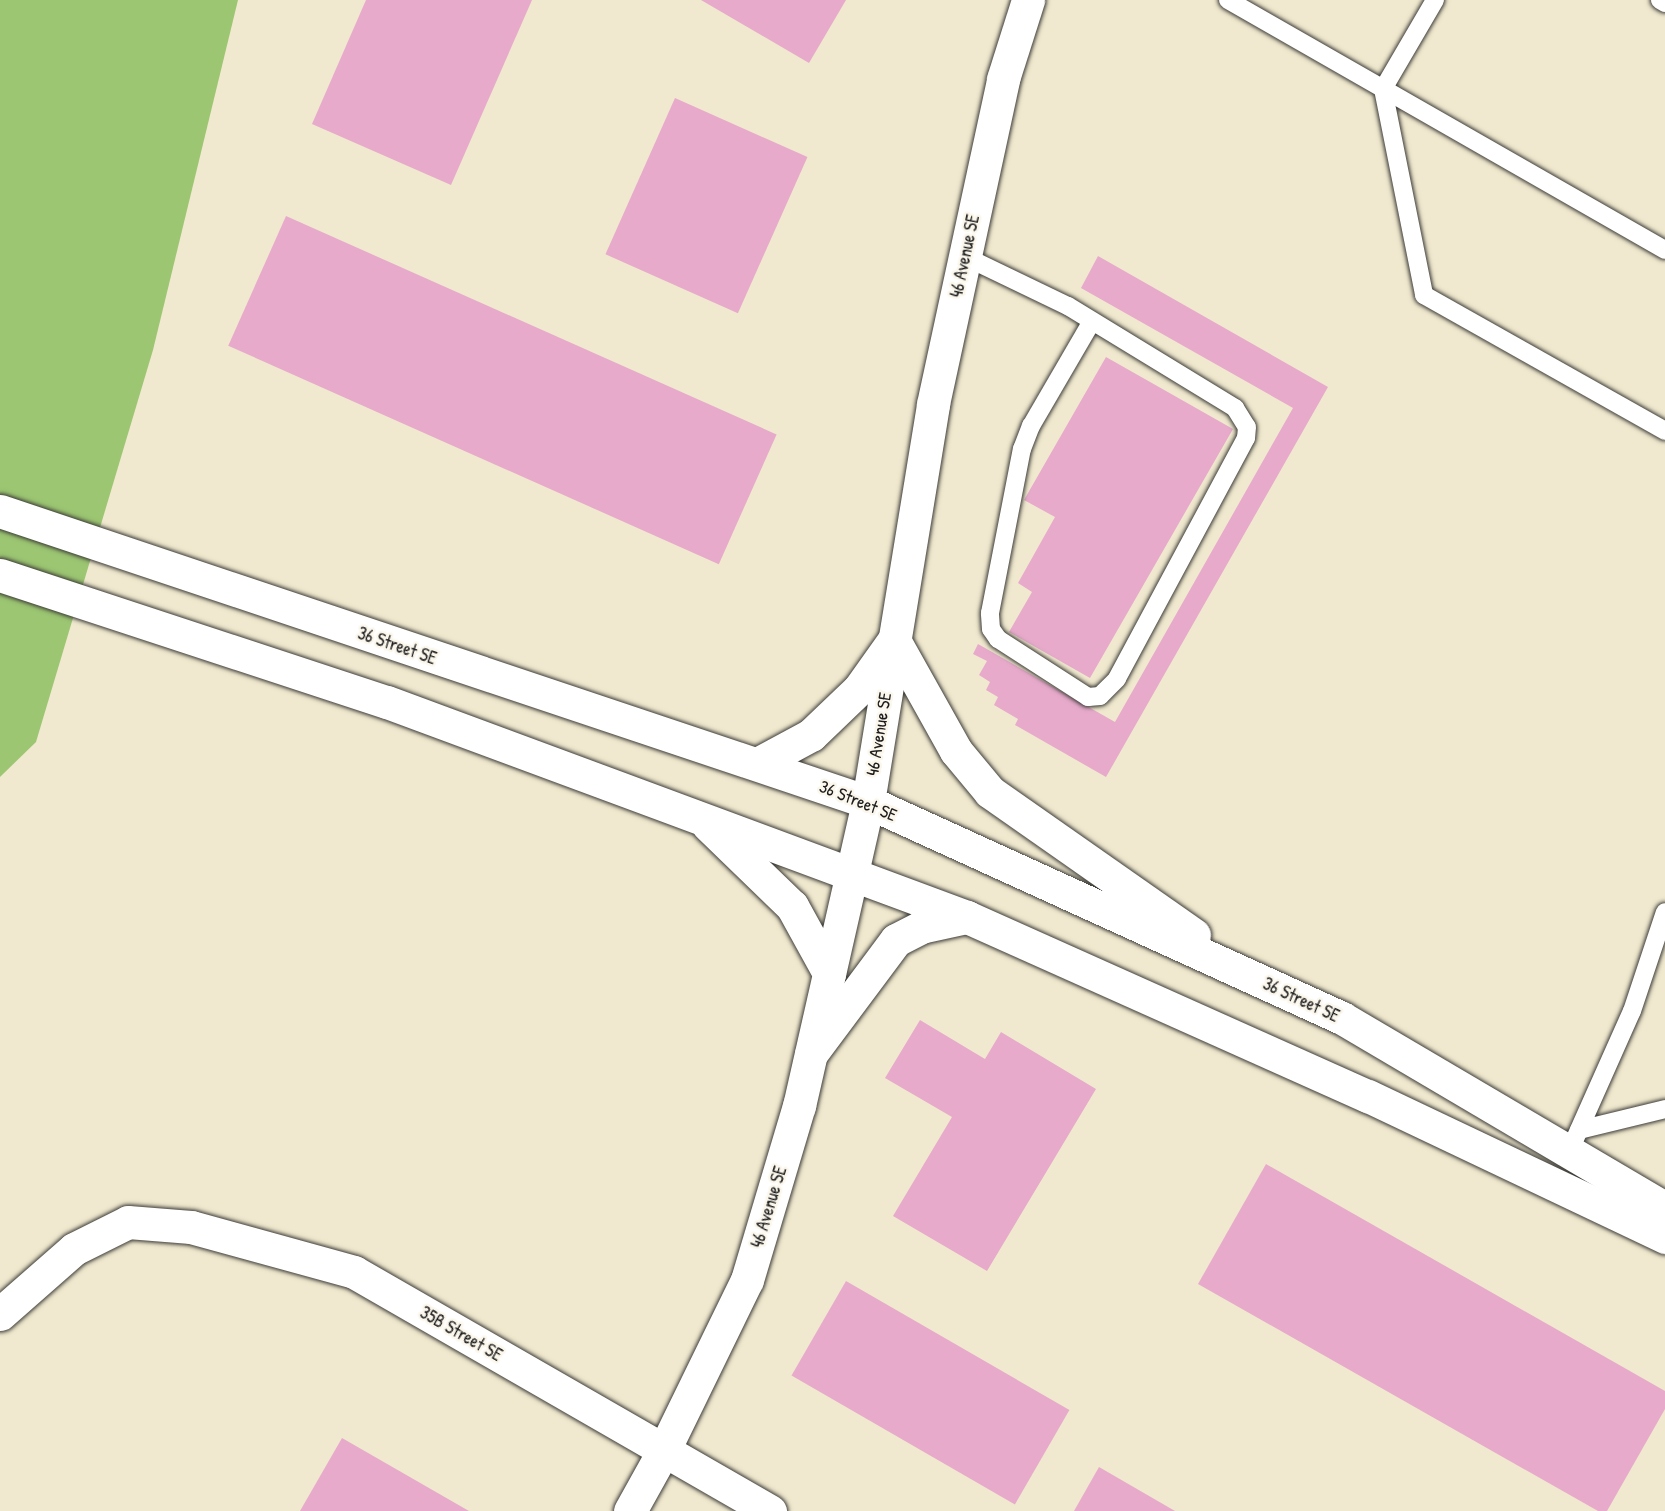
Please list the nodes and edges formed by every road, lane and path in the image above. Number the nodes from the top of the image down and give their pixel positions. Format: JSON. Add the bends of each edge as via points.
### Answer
{"nodes":[{"id":1,"x":1028,"y":0,"type":"edge"},
{"id":2,"x":1228,"y":0,"type":"edge"},
{"id":3,"x":1435,"y":0,"type":"edge"},
{"id":4,"x":1660,"y":0,"type":"edge"},
{"id":5,"x":1665,"y":3,"type":"edge"},
{"id":6,"x":1383,"y":89,"type":"junction"},
{"id":7,"x":1665,"y":250,"type":"edge"},
{"id":8,"x":964,"y":256,"type":"junction"},
{"id":9,"x":1092,"y":321,"type":"junction"},
{"id":10,"x":1665,"y":431,"type":"edge"},
{"id":11,"x":0,"y":511,"type":"edge"},
{"id":12,"x":0,"y":575,"type":"edge"},
{"id":13,"x":894,"y":640,"type":"junction"},
{"id":14,"x":759,"y":763,"type":"junction"},
{"id":15,"x":868,"y":802,"type":"junction"},
{"id":16,"x":695,"y":814,"type":"junction"},
{"id":17,"x":852,"y":874,"type":"junction"},
{"id":18,"x":1665,"y":912,"type":"edge"},
{"id":19,"x":968,"y":917,"type":"junction"},
{"id":20,"x":1234,"y":969,"type":"junction"},
{"id":21,"x":829,"y":973,"type":"junction"},
{"id":22,"x":810,"y":1054,"type":"junction"},
{"id":23,"x":1665,"y":1108,"type":"edge"},
{"id":24,"x":1575,"y":1140,"type":"junction"},
{"id":25,"x":1665,"y":1208,"type":"edge"},
{"id":26,"x":1665,"y":1237,"type":"edge"},
{"id":27,"x":0,"y":1314,"type":"edge"},
{"id":28,"x":664,"y":1450,"type":"junction"},
{"id":29,"x":630,"y":1511,"type":"edge"},
{"id":30,"x":770,"y":1511,"type":"edge"}],
"edges":[{"from":1,"to":8,"type":"street","name":"46 Avenue SE","via":[[1003,79]]},
{"from":2,"to":6,"type":"lane"},
{"from":3,"to":6,"type":"lane"},
{"from":4,"to":5,"type":"lane"},
{"from":6,"to":7,"type":"lane"},
{"from":6,"to":10,"type":"lane","via":[[1424,295]]},
{"from":8,"to":9,"type":"lane"},
{"from":8,"to":13,"type":"street","name":"46 Avenue SE","via":[[933,404]]},
{"from":9,"to":9,"type":"lane","via":[[1235,408],[1247,427],[1246,438],[1117,679],[1100,696],[1088,697],[1011,650],[991,629],[990,613],[1022,449],[1031,426]]},
{"from":11,"to":14,"type":"street","name":"36 Street SE","via":[[533,692]]},
{"from":12,"to":16,"type":"street","via":[[387,702]]},
{"from":13,"to":14,"type":"street","via":[[859,689],[811,735]]},
{"from":13,"to":15,"type":"street","name":"46 Avenue SE"},
{"from":13,"to":20,"type":"street","via":[[956,751],[990,792],[1182,925]]},
{"from":14,"to":15,"type":"street","name":"36 Street SE"},
{"from":15,"to":17,"type":"street","name":"46 Avenue SE"},
{"from":15,"to":20,"type":"street","name":"36 Street SE"},
{"from":16,"to":17,"type":"street"},
{"from":16,"to":21,"type":"street","via":[[792,906]]},
{"from":17,"to":19,"type":"street"},
{"from":17,"to":21,"type":"street","name":"46 Avenue SE"},
{"from":18,"to":24,"type":"lane","via":[[1632,1011]]},
{"from":19,"to":22,"type":"street","via":[[921,927],[896,940]]},
{"from":19,"to":26,"type":"street","via":[[1368,1096]]},
{"from":20,"to":24,"type":"street","name":"36 Street SE","via":[[1342,1018]]},
{"from":21,"to":22,"type":"street","name":"46 Avenue SE"},
{"from":22,"to":28,"type":"street","name":"46 Avenue SE","via":[[799,1106],[747,1280]]},
{"from":23,"to":24,"type":"lane"},
{"from":24,"to":25,"type":"street","name":"36 Street SE"},
{"from":27,"to":28,"type":"street","name":"35B Street SE","via":[[74,1249],[128,1222],[191,1227],[354,1272]]},
{"from":28,"to":29,"type":"street","name":"46 Avenue SE"},
{"from":28,"to":30,"type":"street","name":"35B Street SE"}]}
